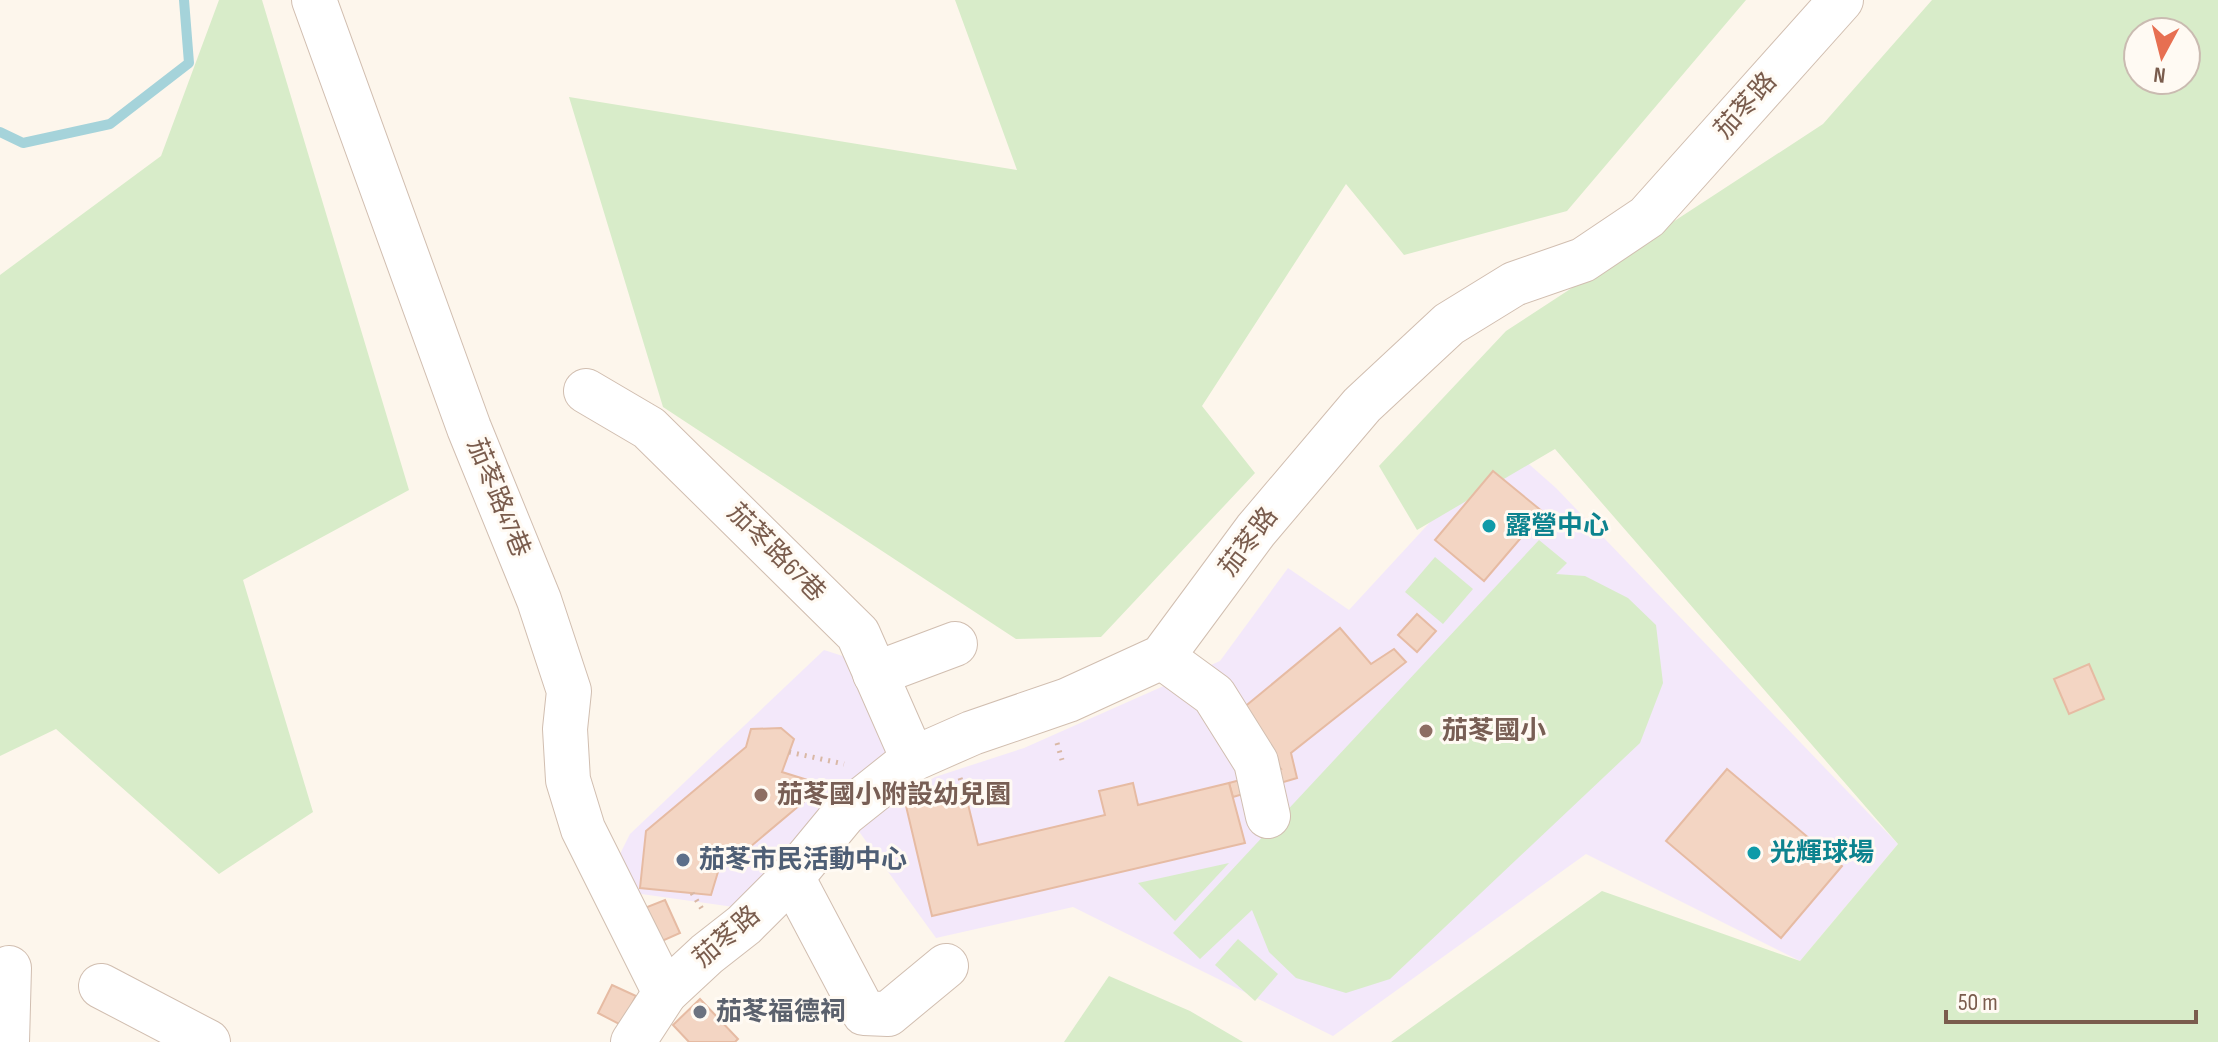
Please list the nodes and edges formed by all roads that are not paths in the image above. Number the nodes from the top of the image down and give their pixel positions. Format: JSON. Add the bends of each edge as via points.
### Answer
{"nodes":[{"id":1,"x":314,"y":0,"type":"edge"},
{"id":2,"x":1841,"y":0,"type":"edge"},
{"id":3,"x":586,"y":391,"type":"dead end"},
{"id":4,"x":955,"y":644,"type":"dead end"},
{"id":5,"x":1162,"y":657,"type":"junction"},
{"id":6,"x":875,"y":674,"type":"junction"},
{"id":7,"x":913,"y":759,"type":"junction"},
{"id":8,"x":1268,"y":816,"type":"dead end"},
{"id":9,"x":792,"y":877,"type":"junction"},
{"id":10,"x":946,"y":966,"type":"dead end"},
{"id":11,"x":9,"y":968,"type":"dead end"},
{"id":12,"x":101,"y":986,"type":"dead end"},
{"id":13,"x":665,"y":993,"type":"junction"},
{"id":14,"x":7,"y":1042,"type":"edge"},
{"id":15,"x":208,"y":1042,"type":"edge"},
{"id":16,"x":633,"y":1042,"type":"edge"}],
"edges":[{"from":1,"to":13,"type":"street","name":"茄苳路47巷","via":[[569,691],[568,780],[583,829]]},
{"from":2,"to":5,"type":"street","name":"茄苳路","via":[[1647,217],[1583,260],[1514,284],[1449,324],[1362,405],[1256,530]]},
{"from":3,"to":6,"type":"street","name":"茄苳路67巷","via":[[649,428],[858,634]]},
{"from":4,"to":6,"type":"street"},
{"from":5,"to":7,"type":"street","name":"茄苳路","via":[[1068,700]]},
{"from":5,"to":8,"type":"street","via":[[1214,695],[1256,762]]},
{"from":6,"to":7,"type":"street","name":"茄苳路67巷"},
{"from":7,"to":9,"type":"street","name":"茄苳路","via":[[844,814]]},
{"from":9,"to":10,"type":"street","via":[[864,1013],[888,1014]]},
{"from":9,"to":13,"type":"street","name":"茄苳路"},
{"from":11,"to":14,"type":"street"},
{"from":12,"to":15,"type":"street"},
{"from":13,"to":16,"type":"street","name":"茄苳路"}]}
